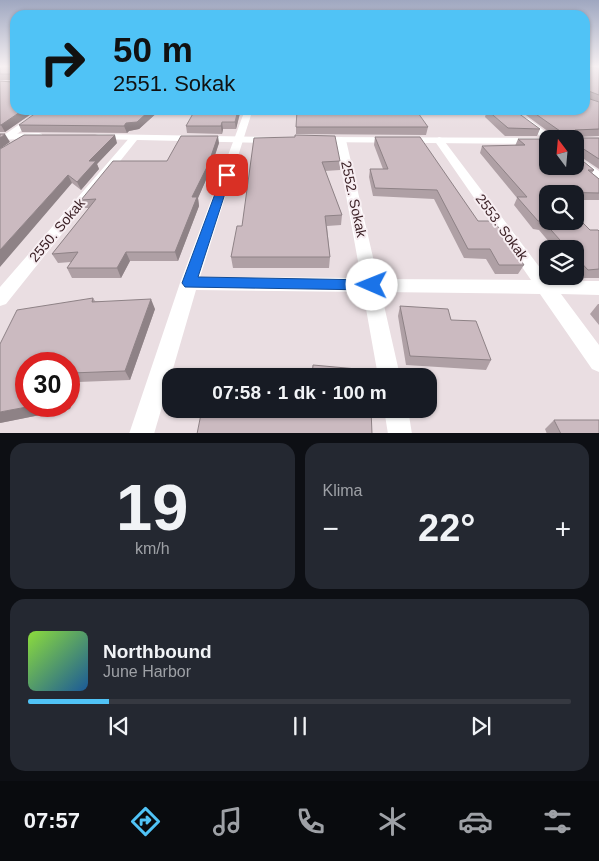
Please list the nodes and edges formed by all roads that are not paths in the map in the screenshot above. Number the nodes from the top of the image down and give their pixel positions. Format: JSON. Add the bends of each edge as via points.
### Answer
{"nodes":[{"id":1,"x":38,"y":115,"type":"edge"},
{"id":2,"x":248,"y":115,"type":"edge"},
{"id":3,"x":518,"y":115,"type":"edge"},
{"id":4,"x":539,"y":132,"type":"edge"},
{"id":5,"x":26,"y":136,"type":"junction"},
{"id":6,"x":50,"y":136,"type":"edge"},
{"id":7,"x":3,"y":137,"type":"edge"},
{"id":8,"x":86,"y":137,"type":"edge"},
{"id":9,"x":134,"y":138,"type":"junction"},
{"id":10,"x":239,"y":139,"type":"junction"},
{"id":11,"x":282,"y":140,"type":"edge"},
{"id":12,"x":312,"y":140,"type":"edge"},
{"id":13,"x":341,"y":140,"type":"junction"},
{"id":14,"x":439,"y":140,"type":"junction"},
{"id":15,"x":539,"y":140,"type":"edge"},
{"id":16,"x":13,"y":146,"type":"edge"},
{"id":17,"x":584,"y":165,"type":"edge"},
{"id":18,"x":599,"y":177,"type":"edge"},
{"id":19,"x":190,"y":283,"type":"junction"},
{"id":20,"x":372,"y":285,"type":"junction"},
{"id":21,"x":546,"y":287,"type":"junction"},
{"id":22,"x":599,"y":288,"type":"edge"},
{"id":23,"x":0,"y":299,"type":"edge"},
{"id":24,"x":599,"y":362,"type":"edge"},
{"id":25,"x":388,"y":368,"type":"edge"},
{"id":26,"x":397,"y":418,"type":"edge"},
{"id":27,"x":141,"y":433,"type":"edge"},
{"id":28,"x":400,"y":433,"type":"edge"}],
"edges":[{"from":1,"to":7,"type":"street"},
{"from":2,"to":10,"type":"street"},
{"from":3,"to":4,"type":"street"},
{"from":5,"to":6,"type":"street"},
{"from":5,"to":7,"type":"street"},
{"from":5,"to":16,"type":"street"},
{"from":8,"to":9,"type":"street"},
{"from":9,"to":10,"type":"street"},
{"from":9,"to":23,"type":"street","name":"2550. Sokak"},
{"from":10,"to":11,"type":"street"},
{"from":10,"to":19,"type":"street"},
{"from":12,"to":13,"type":"street"},
{"from":13,"to":14,"type":"street"},
{"from":13,"to":20,"type":"street","name":"2552. Sokak"},
{"from":14,"to":15,"type":"street"},
{"from":14,"to":21,"type":"street","name":"2553. Sokak"},
{"from":17,"to":18,"type":"street"},
{"from":19,"to":20,"type":"street"},
{"from":19,"to":27,"type":"street"},
{"from":20,"to":21,"type":"street"},
{"from":20,"to":25,"type":"street","name":"2552. Sokak"},
{"from":21,"to":22,"type":"street"},
{"from":21,"to":24,"type":"street","name":"2553. Sokak"},
{"from":26,"to":28,"type":"street"}]}
